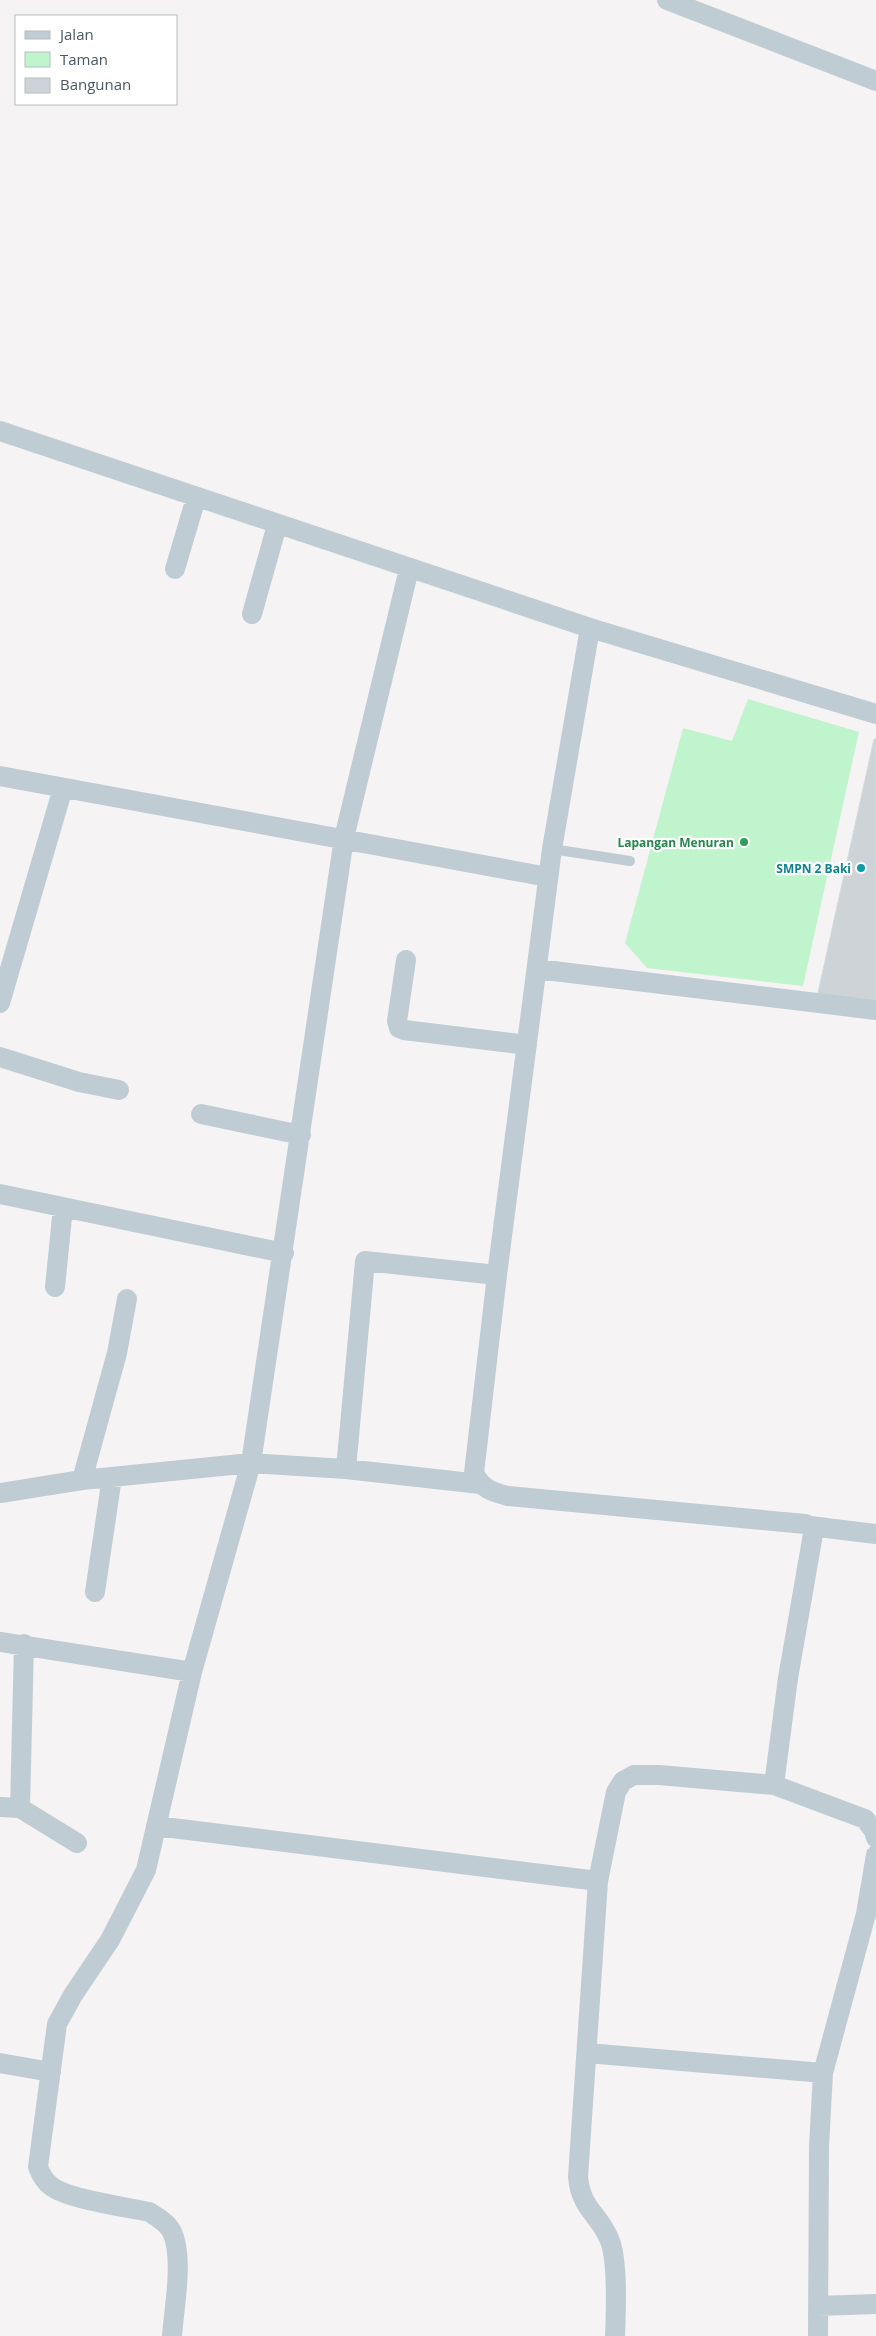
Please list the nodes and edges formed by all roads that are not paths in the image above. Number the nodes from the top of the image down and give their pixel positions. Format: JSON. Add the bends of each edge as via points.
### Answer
{"nodes":[{"id":1,"x":667,"y":0,"type":"edge"},
{"id":2,"x":876,"y":81,"type":"edge"},
{"id":3,"x":0,"y":432,"type":"edge"},
{"id":4,"x":196,"y":498,"type":"junction"},
{"id":5,"x":277,"y":525,"type":"junction"},
{"id":6,"x":175,"y":569,"type":"dead end"},
{"id":7,"x":409,"y":569,"type":"junction"},
{"id":8,"x":252,"y":614,"type":"dead end"},
{"id":9,"x":590,"y":628,"type":"junction"},
{"id":10,"x":876,"y":714,"type":"edge"},
{"id":11,"x":0,"y":776,"type":"edge"},
{"id":12,"x":63,"y":788,"type":"junction"},
{"id":13,"x":344,"y":838,"type":"junction"},
{"id":14,"x":552,"y":849,"type":"junction"},
{"id":15,"x":630,"y":861,"type":"dead end"},
{"id":16,"x":548,"y":877,"type":"junction"},
{"id":17,"x":406,"y":960,"type":"dead end"},
{"id":18,"x":537,"y":969,"type":"junction"},
{"id":19,"x":0,"y":1002,"type":"edge"},
{"id":20,"x":876,"y":1010,"type":"edge"},
{"id":21,"x":527,"y":1045,"type":"junction"},
{"id":22,"x":0,"y":1057,"type":"edge"},
{"id":23,"x":119,"y":1090,"type":"dead end"},
{"id":24,"x":202,"y":1114,"type":"dead end"},
{"id":25,"x":301,"y":1135,"type":"junction"},
{"id":26,"x":0,"y":1194,"type":"edge"},
{"id":27,"x":63,"y":1207,"type":"junction"},
{"id":28,"x":284,"y":1253,"type":"junction"},
{"id":29,"x":497,"y":1275,"type":"junction"},
{"id":30,"x":55,"y":1287,"type":"dead end"},
{"id":31,"x":127,"y":1299,"type":"dead end"},
{"id":32,"x":251,"y":1463,"type":"junction"},
{"id":33,"x":346,"y":1469,"type":"junction"},
{"id":34,"x":112,"y":1477,"type":"junction"},
{"id":35,"x":82,"y":1480,"type":"junction"},
{"id":36,"x":480,"y":1484,"type":"junction"},
{"id":37,"x":0,"y":1493,"type":"edge"},
{"id":38,"x":810,"y":1526,"type":"junction"},
{"id":39,"x":876,"y":1534,"type":"edge"},
{"id":40,"x":95,"y":1592,"type":"dead end"},
{"id":41,"x":0,"y":1642,"type":"edge"},
{"id":42,"x":24,"y":1644,"type":"junction"},
{"id":43,"x":192,"y":1672,"type":"junction"},
{"id":44,"x":774,"y":1785,"type":"junction"},
{"id":45,"x":0,"y":1807,"type":"edge"},
{"id":46,"x":20,"y":1808,"type":"junction"},
{"id":47,"x":156,"y":1826,"type":"junction"},
{"id":48,"x":876,"y":1838,"type":"edge"},
{"id":49,"x":77,"y":1843,"type":"dead end"},
{"id":50,"x":876,"y":1855,"type":"edge"},
{"id":51,"x":598,"y":1881,"type":"junction"},
{"id":52,"x":871,"y":1915,"type":"edge"},
{"id":53,"x":587,"y":2053,"type":"junction"},
{"id":54,"x":0,"y":2063,"type":"edge"},
{"id":55,"x":52,"y":2072,"type":"junction"},
{"id":56,"x":823,"y":2073,"type":"junction"},
{"id":57,"x":876,"y":2304,"type":"edge"},
{"id":58,"x":818,"y":2306,"type":"junction"},
{"id":59,"x":172,"y":2336,"type":"edge"},
{"id":60,"x":615,"y":2336,"type":"edge"},
{"id":61,"x":818,"y":2336,"type":"edge"}],
"edges":[{"from":1,"to":2,"type":"street"},
{"from":3,"to":4,"type":"street"},
{"from":4,"to":5,"type":"street"},
{"from":4,"to":6,"type":"street"},
{"from":5,"to":7,"type":"street"},
{"from":5,"to":8,"type":"street"},
{"from":7,"to":9,"type":"street"},
{"from":7,"to":13,"type":"street"},
{"from":9,"to":10,"type":"street"},
{"from":9,"to":14,"type":"street"},
{"from":11,"to":12,"type":"street"},
{"from":12,"to":13,"type":"street"},
{"from":12,"to":19,"type":"street"},
{"from":13,"to":16,"type":"street"},
{"from":13,"to":25,"type":"street"},
{"from":14,"to":15,"type":"lane"},
{"from":14,"to":16,"type":"street"},
{"from":16,"to":18,"type":"street"},
{"from":17,"to":21,"type":"street","via":[[397,1021],[399,1028]]},
{"from":18,"to":20,"type":"street"},
{"from":18,"to":21,"type":"street"},
{"from":21,"to":29,"type":"street"},
{"from":22,"to":23,"type":"street","via":[[79,1082]]},
{"from":24,"to":25,"type":"street"},
{"from":25,"to":28,"type":"street"},
{"from":26,"to":27,"type":"street"},
{"from":27,"to":28,"type":"street"},
{"from":27,"to":30,"type":"street"},
{"from":28,"to":32,"type":"street"},
{"from":29,"to":33,"type":"street","via":[[365,1262]]},
{"from":29,"to":36,"type":"street","via":[[474,1473]]},
{"from":31,"to":35,"type":"street","via":[[117,1353]]},
{"from":32,"to":33,"type":"street"},
{"from":32,"to":34,"type":"street"},
{"from":32,"to":43,"type":"street"},
{"from":33,"to":36,"type":"street"},
{"from":34,"to":35,"type":"street"},
{"from":34,"to":40,"type":"street"},
{"from":35,"to":37,"type":"street"},
{"from":36,"to":38,"type":"street","via":[[492,1492],[508,1496]]},
{"from":38,"to":39,"type":"street"},
{"from":38,"to":44,"type":"street","via":[[813,1534],[788,1678]]},
{"from":41,"to":42,"type":"street"},
{"from":42,"to":43,"type":"street"},
{"from":42,"to":46,"type":"street"},
{"from":43,"to":47,"type":"street"},
{"from":44,"to":48,"type":"street","via":[[865,1819]]},
{"from":44,"to":51,"type":"street","via":[[634,1775],[623,1781],[616,1792]]},
{"from":45,"to":46,"type":"street"},
{"from":46,"to":49,"type":"street"},
{"from":47,"to":51,"type":"street"},
{"from":47,"to":55,"type":"street","via":[[146,1870],[110,1940],[57,2024]]},
{"from":50,"to":52,"type":"street"},
{"from":51,"to":53,"type":"street"},
{"from":52,"to":56,"type":"street"},
{"from":53,"to":56,"type":"street"},
{"from":53,"to":60,"type":"street","via":[[579,2187],[583,2201],[610,2242]]},
{"from":54,"to":55,"type":"street"},
{"from":55,"to":59,"type":"street","via":[[38,2167],[43,2179],[52,2188],[66,2194],[148,2212],[160,2218],[172,2231],[177,2272]]},
{"from":56,"to":58,"type":"street"},
{"from":57,"to":58,"type":"street"},
{"from":58,"to":61,"type":"street"}]}
